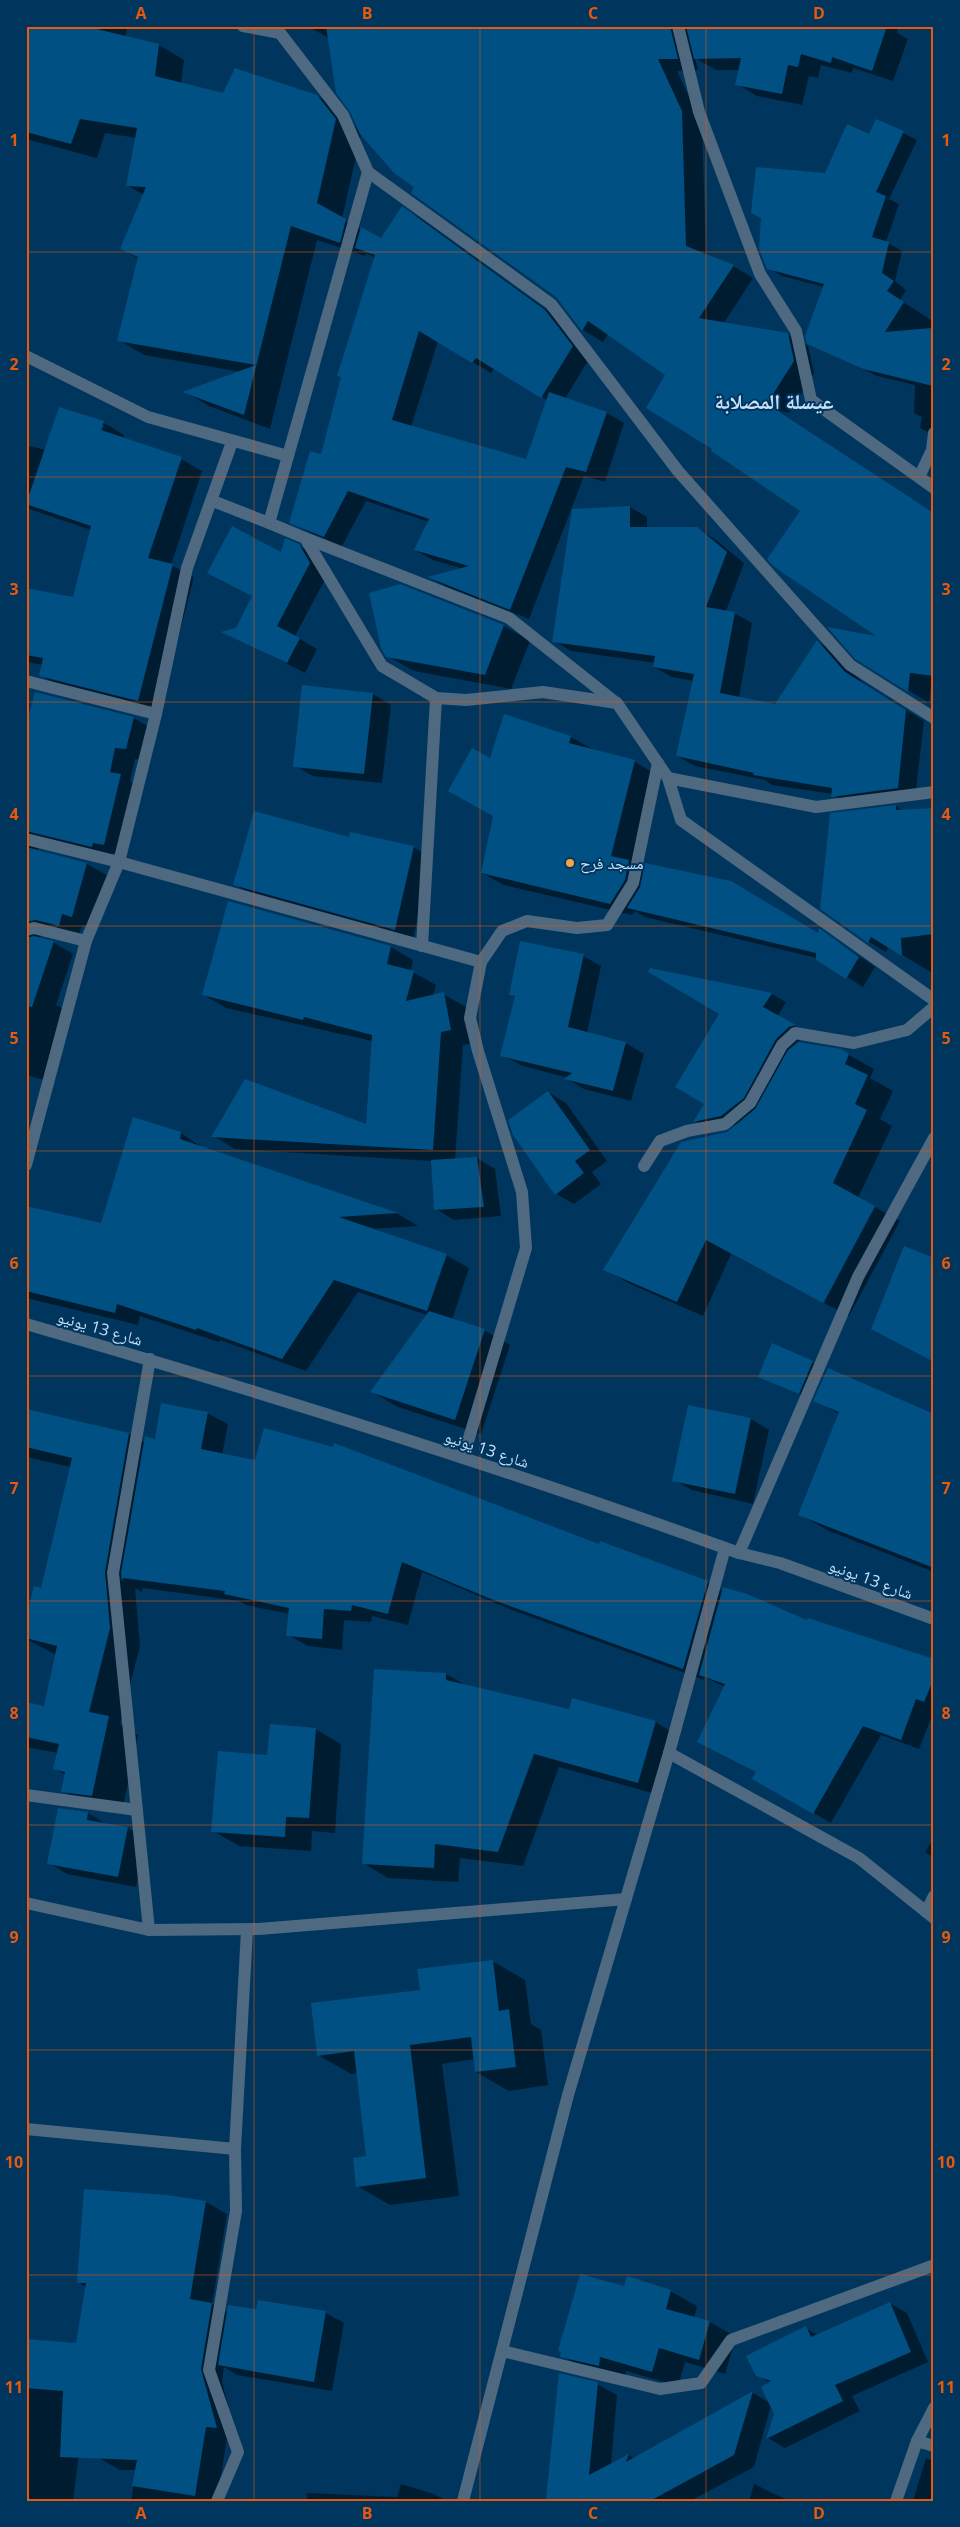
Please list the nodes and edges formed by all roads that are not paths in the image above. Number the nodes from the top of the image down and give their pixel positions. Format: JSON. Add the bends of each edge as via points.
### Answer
{"nodes":[{"id":1,"x":243,"y":26,"type":"edge"},
{"id":2,"x":678,"y":26,"type":"edge"},
{"id":3,"x":368,"y":172,"type":"junction"},
{"id":4,"x":26,"y":356,"type":"edge"},
{"id":5,"x":934,"y":433,"type":"edge"},
{"id":6,"x":232,"y":442,"type":"junction"},
{"id":7,"x":288,"y":456,"type":"junction"},
{"id":8,"x":918,"y":477,"type":"junction"},
{"id":9,"x":934,"y":488,"type":"edge"},
{"id":10,"x":212,"y":501,"type":"junction"},
{"id":11,"x":269,"y":523,"type":"junction"},
{"id":12,"x":305,"y":538,"type":"junction"},
{"id":13,"x":26,"y":681,"type":"edge"},
{"id":14,"x":436,"y":698,"type":"junction"},
{"id":15,"x":617,"y":703,"type":"junction"},
{"id":16,"x":156,"y":714,"type":"junction"},
{"id":17,"x":934,"y":718,"type":"edge"},
{"id":18,"x":658,"y":763,"type":"junction"},
{"id":19,"x":668,"y":778,"type":"junction"},
{"id":20,"x":934,"y":792,"type":"edge"},
{"id":21,"x":26,"y":839,"type":"edge"},
{"id":22,"x":120,"y":862,"type":"junction"},
{"id":23,"x":26,"y":930,"type":"edge"},
{"id":24,"x":86,"y":941,"type":"junction"},
{"id":25,"x":422,"y":946,"type":"junction"},
{"id":26,"x":481,"y":962,"type":"junction"},
{"id":27,"x":934,"y":1000,"type":"edge"},
{"id":28,"x":934,"y":1007,"type":"edge"},
{"id":29,"x":934,"y":1138,"type":"edge"},
{"id":30,"x":26,"y":1165,"type":"edge"},
{"id":31,"x":644,"y":1166,"type":"dead end"},
{"id":32,"x":26,"y":1324,"type":"edge"},
{"id":33,"x":150,"y":1359,"type":"junction"},
{"id":34,"x":463,"y":1458,"type":"junction"},
{"id":35,"x":724,"y":1548,"type":"junction"},
{"id":36,"x":739,"y":1553,"type":"junction"},
{"id":37,"x":934,"y":1619,"type":"edge"},
{"id":38,"x":669,"y":1753,"type":"junction"},
{"id":39,"x":26,"y":1795,"type":"edge"},
{"id":40,"x":137,"y":1810,"type":"junction"},
{"id":41,"x":934,"y":1896,"type":"edge"},
{"id":42,"x":626,"y":1899,"type":"junction"},
{"id":43,"x":26,"y":1903,"type":"edge"},
{"id":44,"x":930,"y":1915,"type":"edge"},
{"id":45,"x":149,"y":1930,"type":"junction"},
{"id":46,"x":248,"y":1930,"type":"junction"},
{"id":47,"x":26,"y":2129,"type":"edge"},
{"id":48,"x":235,"y":2149,"type":"junction"},
{"id":49,"x":934,"y":2267,"type":"edge"},
{"id":50,"x":502,"y":2351,"type":"junction"},
{"id":51,"x":934,"y":2408,"type":"edge"},
{"id":52,"x":917,"y":2441,"type":"junction"},
{"id":53,"x":934,"y":2446,"type":"edge"},
{"id":54,"x":217,"y":2501,"type":"edge"},
{"id":55,"x":464,"y":2501,"type":"edge"},
{"id":56,"x":896,"y":2501,"type":"edge"}],
"edges":[{"from":1,"to":3,"type":"street","via":[[280,33],[343,115]]},
{"from":2,"to":8,"type":"street","via":[[699,112],[760,274],[796,330],[811,400]]},
{"from":3,"to":7,"type":"street"},
{"from":3,"to":17,"type":"street","via":[[551,304],[678,471],[850,665]]},
{"from":4,"to":6,"type":"street","via":[[148,417]]},
{"from":5,"to":8,"type":"street","via":[[932,450]]},
{"from":6,"to":7,"type":"street"},
{"from":6,"to":10,"type":"street"},
{"from":7,"to":11,"type":"street"},
{"from":8,"to":9,"type":"street"},
{"from":10,"to":11,"type":"street"},
{"from":10,"to":16,"type":"street","via":[[187,568]]},
{"from":11,"to":12,"type":"street"},
{"from":12,"to":14,"type":"street","via":[[382,666]]},
{"from":12,"to":15,"type":"street","via":[[509,618]]},
{"from":13,"to":16,"type":"street"},
{"from":14,"to":15,"type":"street","via":[[466,700],[543,692]]},
{"from":14,"to":25,"type":"street"},
{"from":15,"to":18,"type":"street"},
{"from":16,"to":22,"type":"street"},
{"from":18,"to":19,"type":"street"},
{"from":18,"to":26,"type":"street","via":[[634,884],[607,925],[576,928],[527,921],[502,931]]},
{"from":19,"to":20,"type":"street","via":[[816,807]]},
{"from":19,"to":27,"type":"street","via":[[681,820]]},
{"from":21,"to":22,"type":"street"},
{"from":22,"to":24,"type":"street"},
{"from":22,"to":25,"type":"street"},
{"from":23,"to":24,"type":"street","via":[[34,928]]},
{"from":24,"to":30,"type":"street"},
{"from":25,"to":26,"type":"street"},
{"from":26,"to":34,"type":"street","via":[[470,1018],[522,1192],[526,1248]]},
{"from":28,"to":31,"type":"street","via":[[907,1030],[854,1042],[795,1033],[782,1045],[750,1103],[725,1124],[687,1131],[660,1141]]},
{"from":29,"to":36,"type":"street","via":[[858,1276]]},
{"from":32,"to":33,"type":"street","name":"شارع 13 يونيو"},
{"from":33,"to":34,"type":"street","name":"شارع 13 يونيو"},
{"from":33,"to":40,"type":"street","via":[[113,1573]]},
{"from":34,"to":35,"type":"street","name":"شارع 13 يونيو"},
{"from":35,"to":36,"type":"street","name":"شارع 13 يونيو"},
{"from":35,"to":38,"type":"street"},
{"from":36,"to":37,"type":"street","name":"شارع 13 يونيو","via":[[780,1563]]},
{"from":38,"to":42,"type":"street"},
{"from":38,"to":44,"type":"street","via":[[859,1858]]},
{"from":39,"to":40,"type":"street"},
{"from":40,"to":45,"type":"street"},
{"from":41,"to":44,"type":"street"},
{"from":42,"to":46,"type":"street"},
{"from":42,"to":50,"type":"street","via":[[568,2095]]},
{"from":43,"to":45,"type":"street"},
{"from":45,"to":46,"type":"street"},
{"from":46,"to":48,"type":"street"},
{"from":47,"to":48,"type":"street"},
{"from":48,"to":54,"type":"street","via":[[236,2211],[209,2370],[238,2452]]},
{"from":49,"to":50,"type":"street","via":[[731,2340],[701,2383],[660,2389]]},
{"from":50,"to":55,"type":"street"},
{"from":51,"to":52,"type":"street"},
{"from":52,"to":53,"type":"street"},
{"from":52,"to":56,"type":"street"}]}
